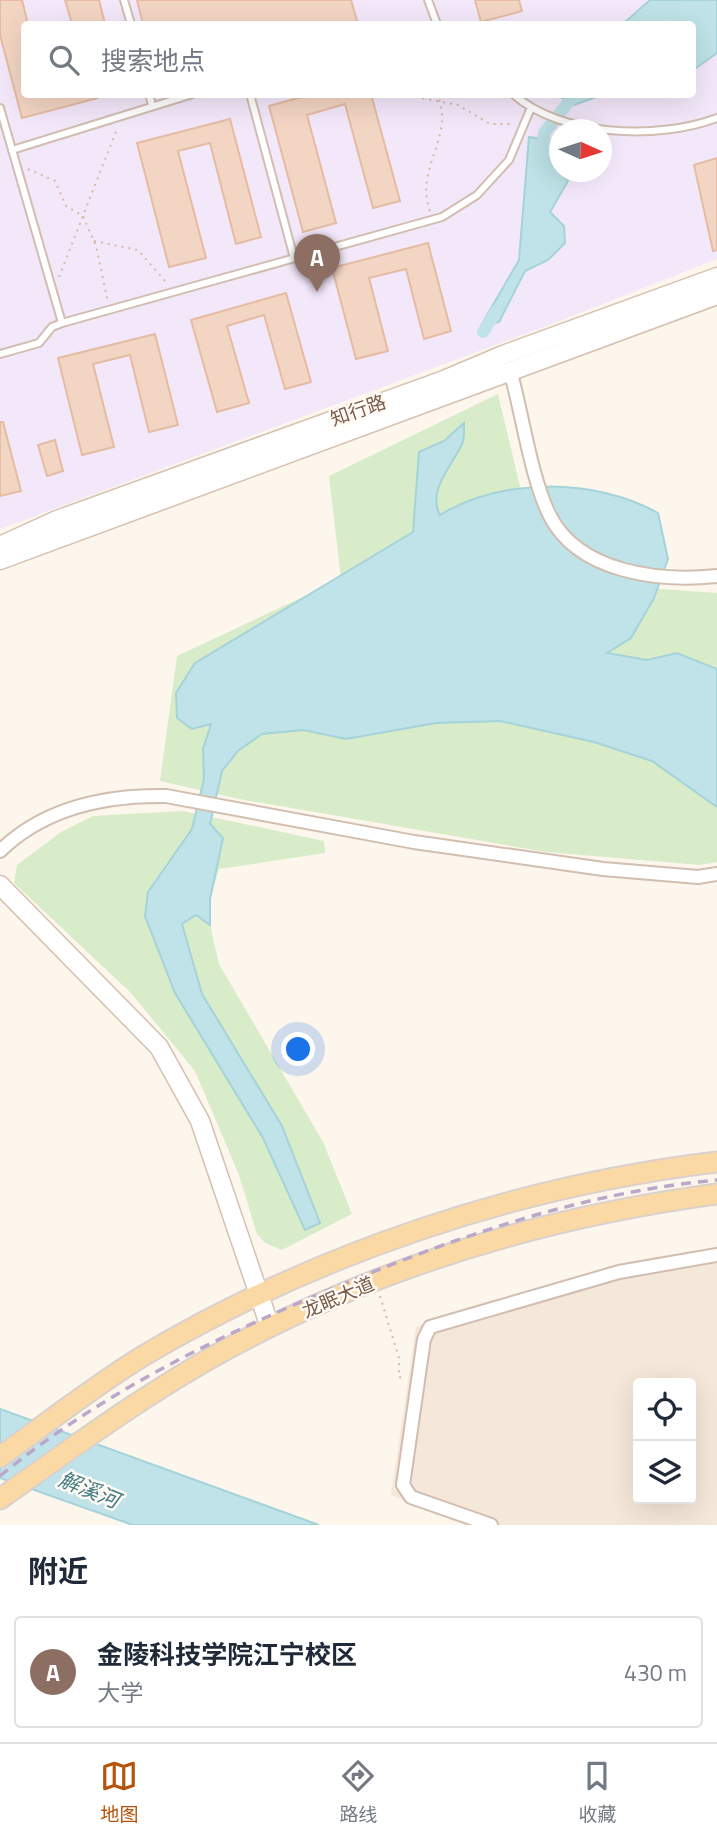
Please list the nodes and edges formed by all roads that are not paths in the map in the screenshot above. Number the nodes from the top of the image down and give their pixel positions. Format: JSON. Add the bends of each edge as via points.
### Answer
{"nodes":[{"id":1,"x":124,"y":0,"type":"edge"},
{"id":2,"x":428,"y":0,"type":"edge"},
{"id":3,"x":130,"y":21,"type":"edge"},
{"id":4,"x":436,"y":21,"type":"edge"},
{"id":5,"x":150,"y":98,"type":"edge"},
{"id":6,"x":179,"y":98,"type":"edge"},
{"id":7,"x":251,"y":98,"type":"edge"},
{"id":8,"x":518,"y":98,"type":"edge"},
{"id":9,"x":152,"y":106,"type":"junction"},
{"id":10,"x":0,"y":108,"type":"edge"},
{"id":11,"x":534,"y":111,"type":"junction"},
{"id":12,"x":717,"y":118,"type":"edge"},
{"id":13,"x":12,"y":150,"type":"junction"},
{"id":14,"x":294,"y":258,"type":"junction"},
{"id":15,"x":717,"y":276,"type":"edge"},
{"id":16,"x":717,"y":295,"type":"edge"},
{"id":17,"x":62,"y":323,"type":"junction"},
{"id":18,"x":0,"y":354,"type":"edge"},
{"id":19,"x":510,"y":370,"type":"junction"},
{"id":20,"x":0,"y":546,"type":"edge"},
{"id":21,"x":0,"y":560,"type":"edge"},
{"id":22,"x":717,"y":576,"type":"edge"},
{"id":23,"x":0,"y":851,"type":"edge"},
{"id":24,"x":717,"y":874,"type":"edge"},
{"id":25,"x":0,"y":885,"type":"edge"},
{"id":26,"x":717,"y":1162,"type":"edge"},
{"id":27,"x":717,"y":1194,"type":"edge"},
{"id":28,"x":717,"y":1255,"type":"edge"},
{"id":29,"x":258,"y":1295,"type":"junction"},
{"id":30,"x":270,"y":1327,"type":"junction"},
{"id":31,"x":0,"y":1457,"type":"edge"},
{"id":32,"x":0,"y":1499,"type":"edge"},
{"id":33,"x":491,"y":1525,"type":"edge"}],
"edges":[{"from":1,"to":3,"type":"lane"},
{"from":2,"to":4,"type":"lane"},
{"from":5,"to":9,"type":"lane"},
{"from":6,"to":9,"type":"lane"},
{"from":7,"to":14,"type":"lane"},
{"from":8,"to":11,"type":"lane"},
{"from":9,"to":13,"type":"lane"},
{"from":10,"to":13,"type":"lane"},
{"from":11,"to":12,"type":"lane","via":[[625,132],[662,131]]},
{"from":11,"to":14,"type":"lane","via":[[509,160],[477,195],[433,219]]},
{"from":13,"to":17,"type":"lane"},
{"from":14,"to":17,"type":"lane"},
{"from":15,"to":20,"type":"street","name":"知行路","via":[[57,520]]},
{"from":16,"to":19,"type":"street","name":"知行路"},
{"from":17,"to":18,"type":"lane","via":[[52,327],[39,343]]},
{"from":19,"to":21,"type":"street","name":"知行路"},
{"from":19,"to":22,"type":"street","via":[[543,497],[550,516],[569,541],[590,558],[617,567],[659,576]]},
{"from":23,"to":24,"type":"street","via":[[45,818],[81,804],[139,796],[188,800],[414,842],[603,869],[698,877]]},
{"from":25,"to":29,"type":"street","via":[[159,1047],[200,1121]]},
{"from":26,"to":29,"type":"main road","name":"龙眠大道","via":[[568,1187],[461,1217],[367,1249]]},
{"from":27,"to":30,"type":"main road","name":"龙眠大道","via":[[551,1223],[375,1282]]},
{"from":28,"to":33,"type":"street","via":[[619,1272],[430,1327],[424,1339],[403,1485],[411,1497]]},
{"from":29,"to":30,"type":"street"},
{"from":29,"to":31,"type":"main road","name":"龙眠大道","via":[[142,1357]]},
{"from":30,"to":32,"type":"main road","name":"龙眠大道","via":[[162,1387]]}]}
